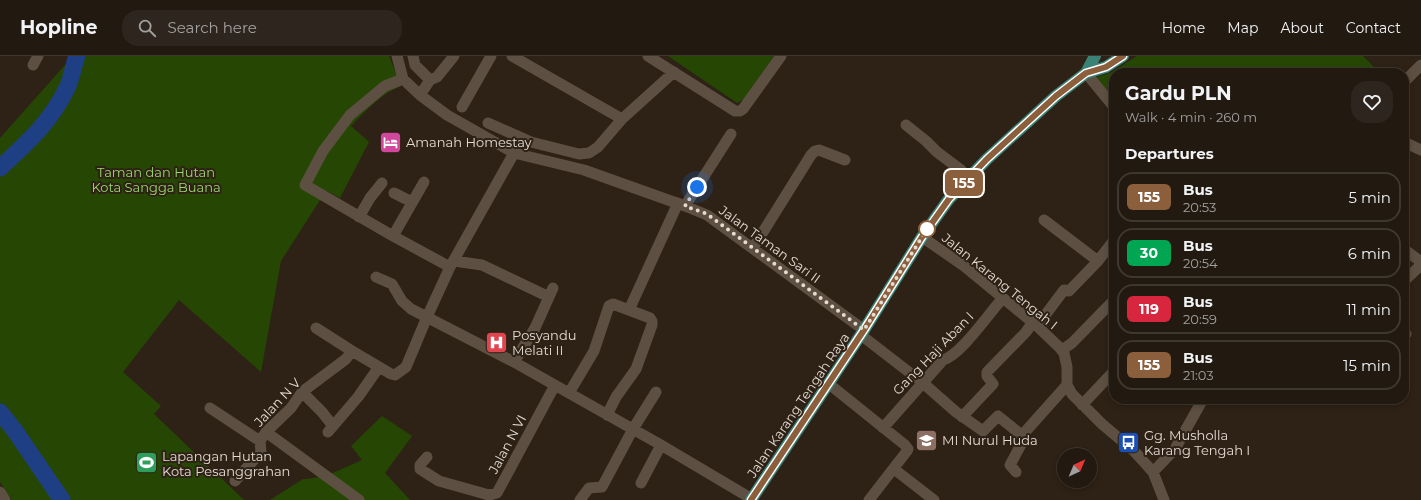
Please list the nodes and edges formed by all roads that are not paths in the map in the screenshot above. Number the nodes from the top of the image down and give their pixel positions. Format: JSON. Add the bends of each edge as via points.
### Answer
{"nodes":[{"id":1,"x":397,"y":56,"type":"edge"},
{"id":2,"x":413,"y":56,"type":"edge"},
{"id":3,"x":454,"y":56,"type":"edge"},
{"id":4,"x":491,"y":56,"type":"edge"},
{"id":5,"x":512,"y":56,"type":"edge"},
{"id":6,"x":781,"y":56,"type":"edge"},
{"id":7,"x":1095,"y":56,"type":"edge"},
{"id":8,"x":654,"y":57,"type":"edge"},
{"id":9,"x":1118,"y":57,"type":"edge"},
{"id":10,"x":1421,"y":65,"type":"edge"},
{"id":11,"x":674,"y":72,"type":"junction"},
{"id":12,"x":1086,"y":73,"type":"junction"},
{"id":13,"x":1409,"y":77,"type":"edge"},
{"id":14,"x":403,"y":79,"type":"junction"},
{"id":15,"x":430,"y":80,"type":"junction"},
{"id":16,"x":420,"y":95,"type":"junction"},
{"id":17,"x":1109,"y":100,"type":"edge"},
{"id":18,"x":462,"y":107,"type":"dead end"},
{"id":19,"x":622,"y":119,"type":"junction"},
{"id":20,"x":488,"y":123,"type":"dead end"},
{"id":21,"x":906,"y":125,"type":"dead end"},
{"id":22,"x":731,"y":134,"type":"dead end"},
{"id":23,"x":1409,"y":144,"type":"edge"},
{"id":24,"x":1421,"y":150,"type":"edge"},
{"id":25,"x":514,"y":153,"type":"junction"},
{"id":26,"x":845,"y":160,"type":"dead end"},
{"id":27,"x":968,"y":178,"type":"junction"},
{"id":28,"x":424,"y":182,"type":"dead end"},
{"id":29,"x":382,"y":183,"type":"dead end"},
{"id":30,"x":394,"y":193,"type":"dead end"},
{"id":31,"x":412,"y":202,"type":"junction"},
{"id":32,"x":682,"y":204,"type":"junction"},
{"id":33,"x":359,"y":217,"type":"junction"},
{"id":34,"x":1044,"y":220,"type":"dead end"},
{"id":35,"x":393,"y":236,"type":"junction"},
{"id":36,"x":922,"y":237,"type":"junction"},
{"id":37,"x":1109,"y":247,"type":"edge"},
{"id":38,"x":753,"y":248,"type":"junction"},
{"id":39,"x":1409,"y":253,"type":"edge"},
{"id":40,"x":1098,"y":261,"type":"junction"},
{"id":41,"x":1421,"y":263,"type":"edge"},
{"id":42,"x":452,"y":264,"type":"junction"},
{"id":43,"x":1409,"y":276,"type":"edge"},
{"id":44,"x":376,"y":277,"type":"dead end"},
{"id":45,"x":1002,"y":298,"type":"junction"},
{"id":46,"x":1109,"y":305,"type":"edge"},
{"id":47,"x":628,"y":310,"type":"junction"},
{"id":48,"x":426,"y":316,"type":"junction"},
{"id":49,"x":1035,"y":324,"type":"junction"},
{"id":50,"x":316,"y":328,"type":"dead end"},
{"id":51,"x":863,"y":333,"type":"junction"},
{"id":52,"x":1062,"y":350,"type":"junction"},
{"id":53,"x":352,"y":352,"type":"junction"},
{"id":54,"x":514,"y":362,"type":"junction"},
{"id":55,"x":379,"y":367,"type":"junction"},
{"id":56,"x":1109,"y":376,"type":"edge"},
{"id":57,"x":923,"y":383,"type":"junction"},
{"id":58,"x":829,"y":384,"type":"junction"},
{"id":59,"x":555,"y":385,"type":"junction"},
{"id":60,"x":1067,"y":385,"type":"junction"},
{"id":61,"x":302,"y":392,"type":"junction"},
{"id":62,"x":656,"y":392,"type":"dead end"},
{"id":63,"x":569,"y":393,"type":"junction"},
{"id":64,"x":1200,"y":404,"type":"edge"},
{"id":65,"x":1082,"y":405,"type":"junction"},
{"id":66,"x":210,"y":408,"type":"dead end"},
{"id":67,"x":607,"y":415,"type":"junction"},
{"id":68,"x":962,"y":417,"type":"junction"},
{"id":69,"x":883,"y":428,"type":"junction"},
{"id":70,"x":633,"y":429,"type":"junction"},
{"id":71,"x":263,"y":437,"type":"junction"},
{"id":72,"x":1024,"y":437,"type":"junction"},
{"id":73,"x":661,"y":445,"type":"junction"},
{"id":74,"x":427,"y":457,"type":"dead end"},
{"id":75,"x":894,"y":469,"type":"junction"},
{"id":76,"x":1016,"y":472,"type":"dead end"},
{"id":77,"x":1153,"y":472,"type":"junction"},
{"id":78,"x":235,"y":481,"type":"dead end"},
{"id":79,"x":641,"y":483,"type":"dead end"},
{"id":80,"x":0,"y":492,"type":"edge"},
{"id":81,"x":5,"y":500,"type":"edge"},
{"id":82,"x":359,"y":500,"type":"edge"},
{"id":83,"x":580,"y":500,"type":"edge"},
{"id":84,"x":752,"y":500,"type":"edge"},
{"id":85,"x":869,"y":500,"type":"edge"},
{"id":86,"x":934,"y":500,"type":"edge"},
{"id":87,"x":1164,"y":500,"type":"edge"}],
"edges":[{"from":1,"to":14,"type":"street"},
{"from":2,"to":15,"type":"street","via":[[415,65]]},
{"from":3,"to":15,"type":"street","via":[[437,77]]},
{"from":4,"to":18,"type":"street"},
{"from":5,"to":19,"type":"street"},
{"from":6,"to":11,"type":"street","via":[[740,111],[735,111]]},
{"from":7,"to":12,"type":"main road","name":"Jalan Karang Tengah Raya"},
{"from":8,"to":11,"type":"street"},
{"from":9,"to":12,"type":"main road","name":"Jalan Karang Tengah Raya","via":[[1106,67]]},
{"from":10,"to":13,"type":"street"},
{"from":11,"to":19,"type":"street"},
{"from":12,"to":17,"type":"street"},
{"from":12,"to":27,"type":"main road","name":"Jalan Karang Tengah Raya","via":[[1056,96]]},
{"from":14,"to":16,"type":"street","name":"Jalan Taman Sari II"},
{"from":14,"to":33,"type":"street","via":[[385,86],[350,115],[323,151],[305,185]]},
{"from":15,"to":16,"type":"street"},
{"from":16,"to":25,"type":"street","name":"Jalan Taman Sari II"},
{"from":19,"to":20,"type":"street","via":[[598,147],[589,153],[579,154],[531,142]]},
{"from":21,"to":27,"type":"street"},
{"from":22,"to":32,"type":"street"},
{"from":23,"to":24,"type":"street"},
{"from":25,"to":32,"type":"street","name":"Jalan Taman Sari II","via":[[584,170]]},
{"from":25,"to":42,"type":"street"},
{"from":26,"to":38,"type":"street","via":[[819,150],[815,151]]},
{"from":27,"to":36,"type":"main road","name":"Jalan Karang Tengah Raya","via":[[949,199]]},
{"from":28,"to":31,"type":"street"},
{"from":29,"to":33,"type":"street"},
{"from":30,"to":31,"type":"street"},
{"from":31,"to":35,"type":"street"},
{"from":32,"to":38,"type":"street","name":"Jalan Taman Sari II","via":[[707,214]]},
{"from":32,"to":47,"type":"street"},
{"from":33,"to":35,"type":"street"},
{"from":34,"to":40,"type":"street"},
{"from":35,"to":42,"type":"street"},
{"from":36,"to":45,"type":"street","name":"Jalan Karang Tengah I","via":[[964,266]]},
{"from":36,"to":51,"type":"main road","name":"Jalan Karang Tengah Raya"},
{"from":37,"to":40,"type":"street"},
{"from":38,"to":51,"type":"street","name":"Jalan Taman Sari II"},
{"from":39,"to":41,"type":"street"},
{"from":40,"to":49,"type":"street","via":[[1069,291],[1064,290]]},
{"from":41,"to":43,"type":"street"},
{"from":42,"to":48,"type":"street"},
{"from":42,"to":54,"type":"street","via":[[482,265],[551,292],[535,328]]},
{"from":44,"to":48,"type":"street","via":[[392,284],[402,301],[411,309]]},
{"from":45,"to":49,"type":"street","name":"Jalan Karang Tengah I"},
{"from":45,"to":57,"type":"street","name":"Gang Haji Aban I","via":[[976,332],[950,358],[943,360]]},
{"from":46,"to":52,"type":"street","via":[[1069,347],[1067,345]]},
{"from":47,"to":63,"type":"street","via":[[612,304],[609,306],[594,350]]},
{"from":47,"to":67,"type":"street","via":[[650,318],[652,325],[636,369]]},
{"from":48,"to":54,"type":"street"},
{"from":48,"to":55,"type":"street","via":[[406,367],[395,375]]},
{"from":49,"to":52,"type":"street","name":"Jalan Karang Tengah I"},
{"from":49,"to":68,"type":"street","via":[[987,372],[993,384]]},
{"from":50,"to":53,"type":"street"},
{"from":51,"to":57,"type":"street","name":"Jalan Taman Sari II"},
{"from":51,"to":58,"type":"main road","name":"Jalan Karang Tengah Raya"},
{"from":52,"to":60,"type":"street","name":"Jalan Karang Tengah I","via":[[1068,367]]},
{"from":53,"to":55,"type":"street"},
{"from":53,"to":61,"type":"street","name":"Jalan N V"},
{"from":54,"to":59,"type":"street"},
{"from":55,"to":61,"type":"street","via":[[358,397],[330,429],[322,412]]},
{"from":56,"to":65,"type":"street"},
{"from":57,"to":68,"type":"street","name":"Jalan Taman Sari II"},
{"from":57,"to":69,"type":"street","name":"Gang Haji Aban I"},
{"from":58,"to":69,"type":"street"},
{"from":58,"to":84,"type":"main road","name":"Jalan Karang Tengah Raya"},
{"from":59,"to":63,"type":"street"},
{"from":59,"to":74,"type":"street","name":"Jalan N VI","via":[[497,493],[489,495],[439,481],[420,469],[420,465]]},
{"from":60,"to":65,"type":"street"},
{"from":60,"to":72,"type":"street","via":[[1025,432]]},
{"from":61,"to":71,"type":"street","name":"Jalan N V","via":[[292,408]]},
{"from":62,"to":70,"type":"street"},
{"from":63,"to":67,"type":"street"},
{"from":64,"to":77,"type":"street","via":[[1175,449]]},
{"from":65,"to":77,"type":"street","via":[[1134,451]]},
{"from":66,"to":71,"type":"street"},
{"from":67,"to":70,"type":"street"},
{"from":68,"to":72,"type":"street","name":"Jalan Taman Sari II","via":[[983,431],[998,416]]},
{"from":69,"to":75,"type":"street","via":[[908,449]]},
{"from":70,"to":73,"type":"street"},
{"from":70,"to":83,"type":"street","via":[[602,487],[589,488]]},
{"from":71,"to":78,"type":"street","name":"Jalan N V","via":[[260,452]]},
{"from":71,"to":82,"type":"street"},
{"from":72,"to":76,"type":"street","via":[[1010,465]]},
{"from":73,"to":79,"type":"street"},
{"from":73,"to":84,"type":"street"},
{"from":75,"to":85,"type":"street"},
{"from":75,"to":86,"type":"street"},
{"from":77,"to":87,"type":"street"},
{"from":80,"to":81,"type":"street"}]}
